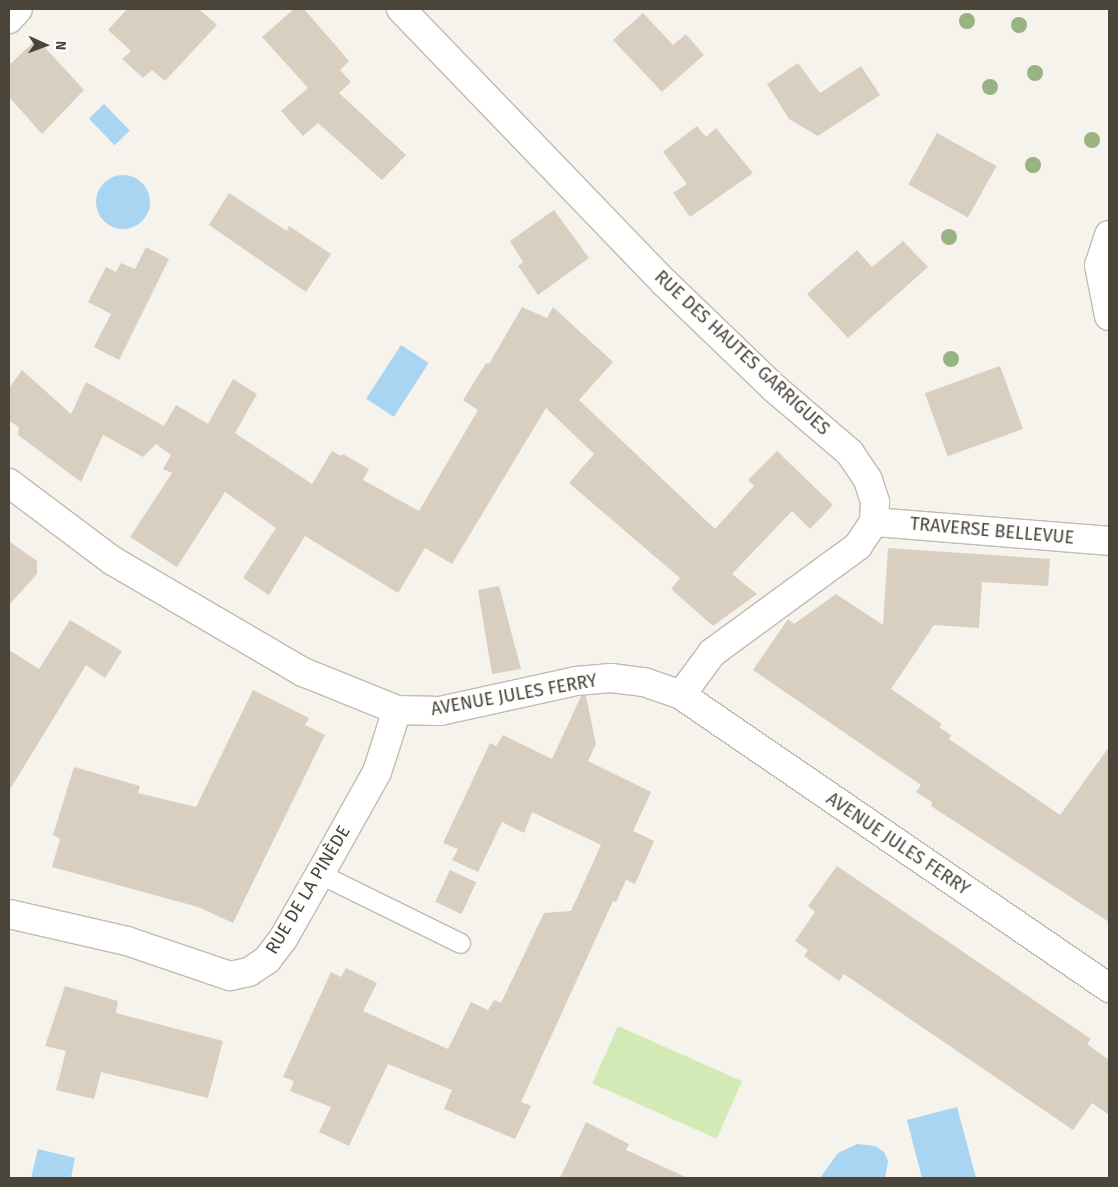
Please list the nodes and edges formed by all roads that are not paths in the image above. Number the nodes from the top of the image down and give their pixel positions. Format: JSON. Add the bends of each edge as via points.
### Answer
{"nodes":[{"id":1,"x":18,"y":9,"type":"edge"},
{"id":2,"x":401,"y":9,"type":"edge"},
{"id":3,"x":9,"y":19,"type":"edge"},
{"id":4,"x":1109,"y":235,"type":"edge"},
{"id":5,"x":1109,"y":316,"type":"edge"},
{"id":6,"x":9,"y":483,"type":"edge"},
{"id":7,"x":874,"y":522,"type":"junction"},
{"id":8,"x":1109,"y":541,"type":"edge"},
{"id":9,"x":681,"y":695,"type":"junction"},
{"id":10,"x":397,"y":710,"type":"junction"},
{"id":11,"x":320,"y":874,"type":"junction"},
{"id":12,"x":9,"y":914,"type":"edge"},
{"id":13,"x":460,"y":943,"type":"dead end"},
{"id":14,"x":1109,"y":988,"type":"edge"}],
"edges":[{"from":1,"to":3,"type":"street"},
{"from":2,"to":7,"type":"street","name":"RUE DES HAUTES GARRIGUES","via":[[665,283],[774,388],[850,453],[868,480],[875,502]]},
{"from":4,"to":5,"type":"street","via":[[1099,265]]},
{"from":6,"to":10,"type":"street","name":"AVENUE JULES FERRY","via":[[113,561],[302,672]]},
{"from":7,"to":8,"type":"street","name":"TRAVERSE BELLEVUE"},
{"from":7,"to":9,"type":"street","via":[[858,546],[712,653]]},
{"from":9,"to":10,"type":"street","name":"AVENUE JULES FERRY","via":[[644,682],[611,678],[576,681],[440,711]]},
{"from":9,"to":14,"type":"street","name":"AVENUE JULES FERRY"},
{"from":10,"to":11,"type":"street","name":"RUE DE LA PINÈDE","via":[[377,772]]},
{"from":11,"to":12,"type":"street","name":"RUE DE LA PINÈDE","via":[[283,939],[267,960],[249,972],[230,976],[127,942]]},
{"from":11,"to":13,"type":"lane"}]}
